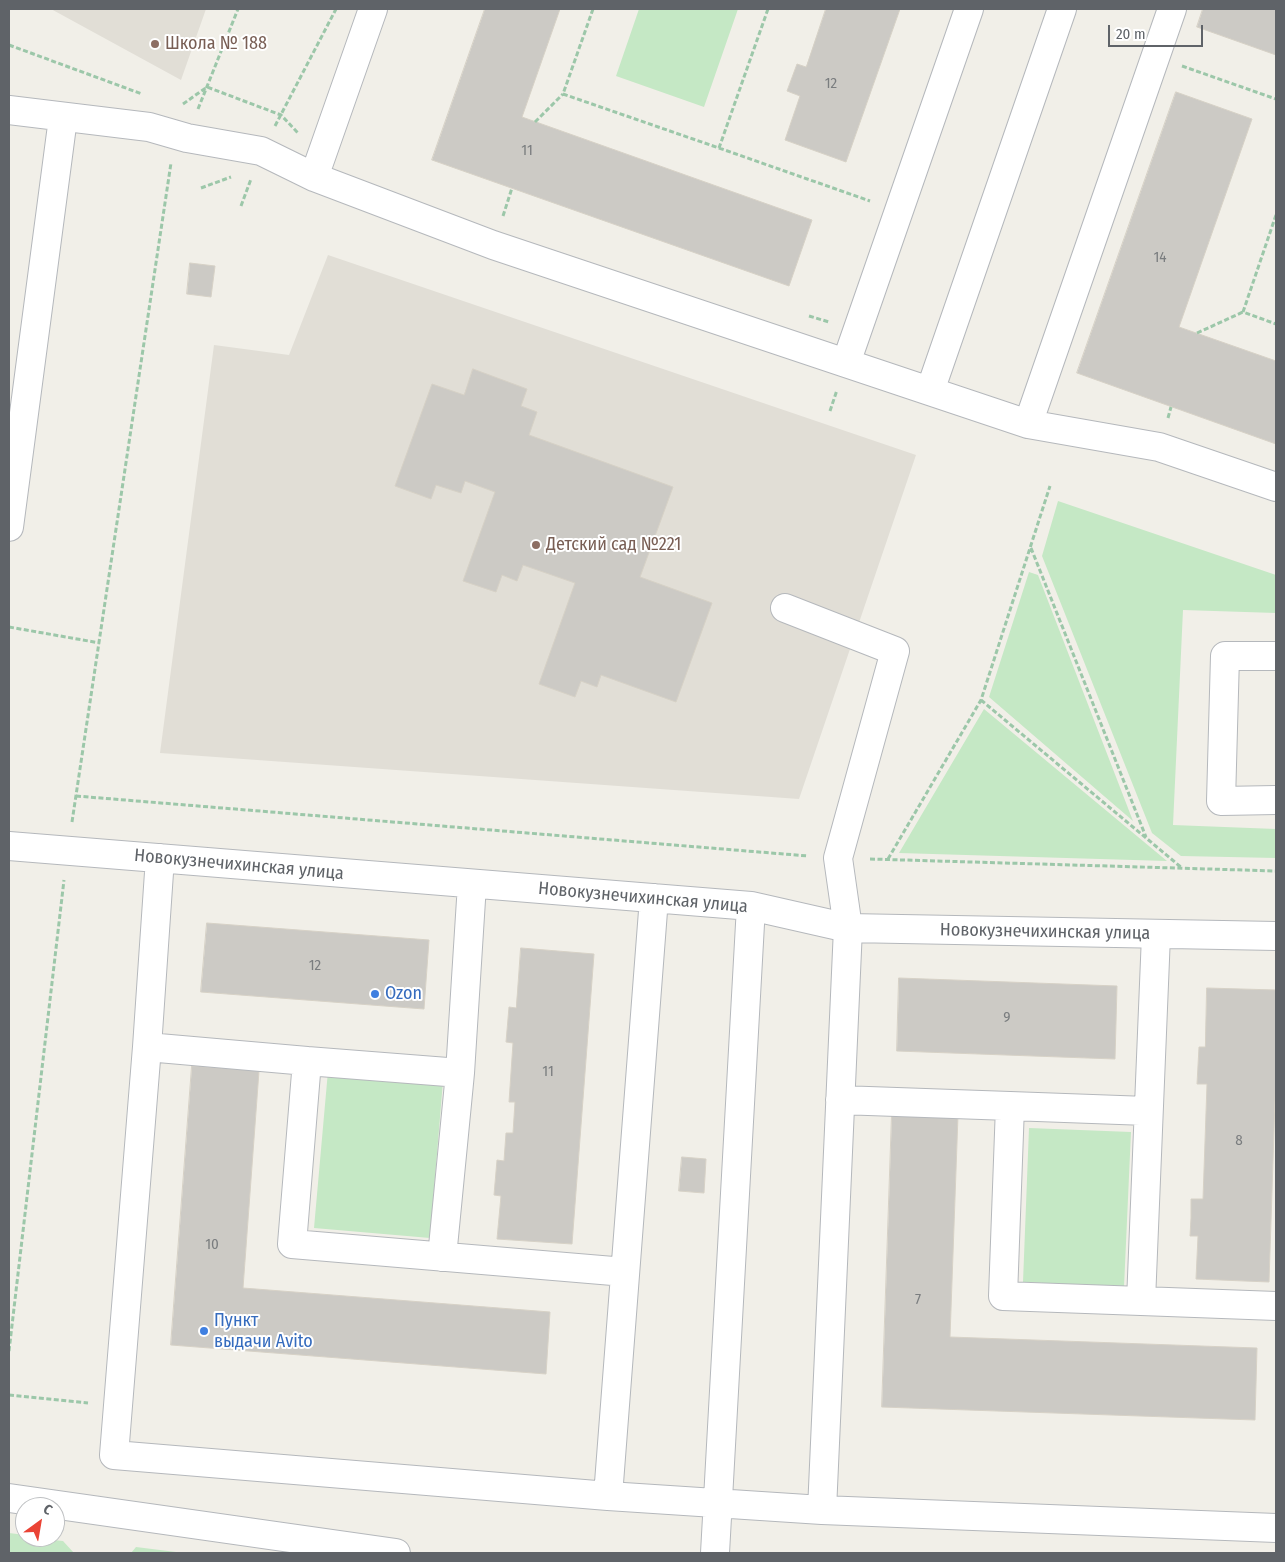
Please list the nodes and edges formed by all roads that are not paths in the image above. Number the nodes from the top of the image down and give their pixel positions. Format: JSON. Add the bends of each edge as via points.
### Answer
{"nodes":[{"id":1,"x":372,"y":9,"type":"edge"},
{"id":2,"x":969,"y":9,"type":"edge"},
{"id":3,"x":1062,"y":9,"type":"edge"},
{"id":4,"x":1172,"y":9,"type":"edge"},
{"id":5,"x":9,"y":110,"type":"edge"},
{"id":6,"x":63,"y":118,"type":"junction"},
{"id":7,"x":314,"y":177,"type":"junction"},
{"id":8,"x":846,"y":363,"type":"junction"},
{"id":9,"x":930,"y":391,"type":"junction"},
{"id":10,"x":1028,"y":424,"type":"junction"},
{"id":11,"x":1276,"y":487,"type":"edge"},
{"id":12,"x":9,"y":527,"type":"edge"},
{"id":13,"x":785,"y":608,"type":"dead end"},
{"id":14,"x":1276,"y":656,"type":"edge"},
{"id":15,"x":1276,"y":800,"type":"edge"},
{"id":16,"x":9,"y":846,"type":"edge"},
{"id":17,"x":160,"y":858,"type":"junction"},
{"id":18,"x":472,"y":884,"type":"junction"},
{"id":19,"x":654,"y":898,"type":"junction"},
{"id":20,"x":751,"y":906,"type":"junction"},
{"id":21,"x":848,"y":928,"type":"junction"},
{"id":22,"x":1156,"y":935,"type":"junction"},
{"id":23,"x":1276,"y":936,"type":"edge"},
{"id":24,"x":147,"y":1047,"type":"junction"},
{"id":25,"x":307,"y":1061,"type":"junction"},
{"id":26,"x":460,"y":1073,"type":"junction"},
{"id":27,"x":840,"y":1100,"type":"junction"},
{"id":28,"x":1010,"y":1106,"type":"junction"},
{"id":29,"x":1147,"y":1111,"type":"junction"},
{"id":30,"x":442,"y":1257,"type":"junction"},
{"id":31,"x":625,"y":1272,"type":"junction"},
{"id":32,"x":1141,"y":1301,"type":"junction"},
{"id":33,"x":1276,"y":1306,"type":"edge"},
{"id":34,"x":608,"y":1496,"type":"junction"},
{"id":35,"x":9,"y":1498,"type":"edge"},
{"id":36,"x":716,"y":1502,"type":"junction"},
{"id":37,"x":822,"y":1510,"type":"junction"},
{"id":38,"x":1276,"y":1528,"type":"edge"},
{"id":39,"x":396,"y":1553,"type":"edge"},
{"id":40,"x":714,"y":1553,"type":"edge"}],
"edges":[{"from":1,"to":7,"type":"street"},
{"from":2,"to":8,"type":"street"},
{"from":3,"to":9,"type":"street"},
{"from":4,"to":10,"type":"street"},
{"from":5,"to":6,"type":"street"},
{"from":6,"to":7,"type":"street","via":[[149,127],[187,138],[262,151]]},
{"from":6,"to":12,"type":"street"},
{"from":7,"to":8,"type":"street","via":[[492,245]]},
{"from":8,"to":9,"type":"street"},
{"from":9,"to":10,"type":"street"},
{"from":10,"to":11,"type":"street","via":[[1159,447]]},
{"from":13,"to":21,"type":"street","via":[[895,651],[838,858]]},
{"from":14,"to":15,"type":"street","via":[[1225,656],[1222,800]]},
{"from":16,"to":17,"type":"street","name":"Новокузнечихинская улица"},
{"from":17,"to":18,"type":"street","name":"Новокузнечихинская улица"},
{"from":17,"to":24,"type":"street"},
{"from":18,"to":19,"type":"street","name":"Новокузнечихинская улица"},
{"from":18,"to":26,"type":"street"},
{"from":19,"to":20,"type":"street","name":"Новокузнечихинская улица"},
{"from":19,"to":31,"type":"street"},
{"from":20,"to":21,"type":"street","name":"Новокузнечихинская улица"},
{"from":20,"to":36,"type":"street"},
{"from":21,"to":22,"type":"street","name":"Новокузнечихинская улица"},
{"from":21,"to":27,"type":"street"},
{"from":22,"to":23,"type":"street","name":"Новокузнечихинская улица"},
{"from":22,"to":29,"type":"street"},
{"from":24,"to":25,"type":"street"},
{"from":24,"to":34,"type":"street","via":[[114,1455]]},
{"from":25,"to":26,"type":"street"},
{"from":25,"to":30,"type":"street","via":[[292,1244]]},
{"from":26,"to":30,"type":"street"},
{"from":27,"to":28,"type":"street"},
{"from":27,"to":37,"type":"street"},
{"from":28,"to":29,"type":"street"},
{"from":28,"to":32,"type":"street","via":[[1003,1296]]},
{"from":29,"to":32,"type":"street"},
{"from":30,"to":31,"type":"street"},
{"from":31,"to":34,"type":"street"},
{"from":32,"to":33,"type":"street"},
{"from":34,"to":36,"type":"street"},
{"from":35,"to":39,"type":"street"},
{"from":36,"to":37,"type":"street"},
{"from":36,"to":40,"type":"street"},
{"from":37,"to":38,"type":"street"}]}
